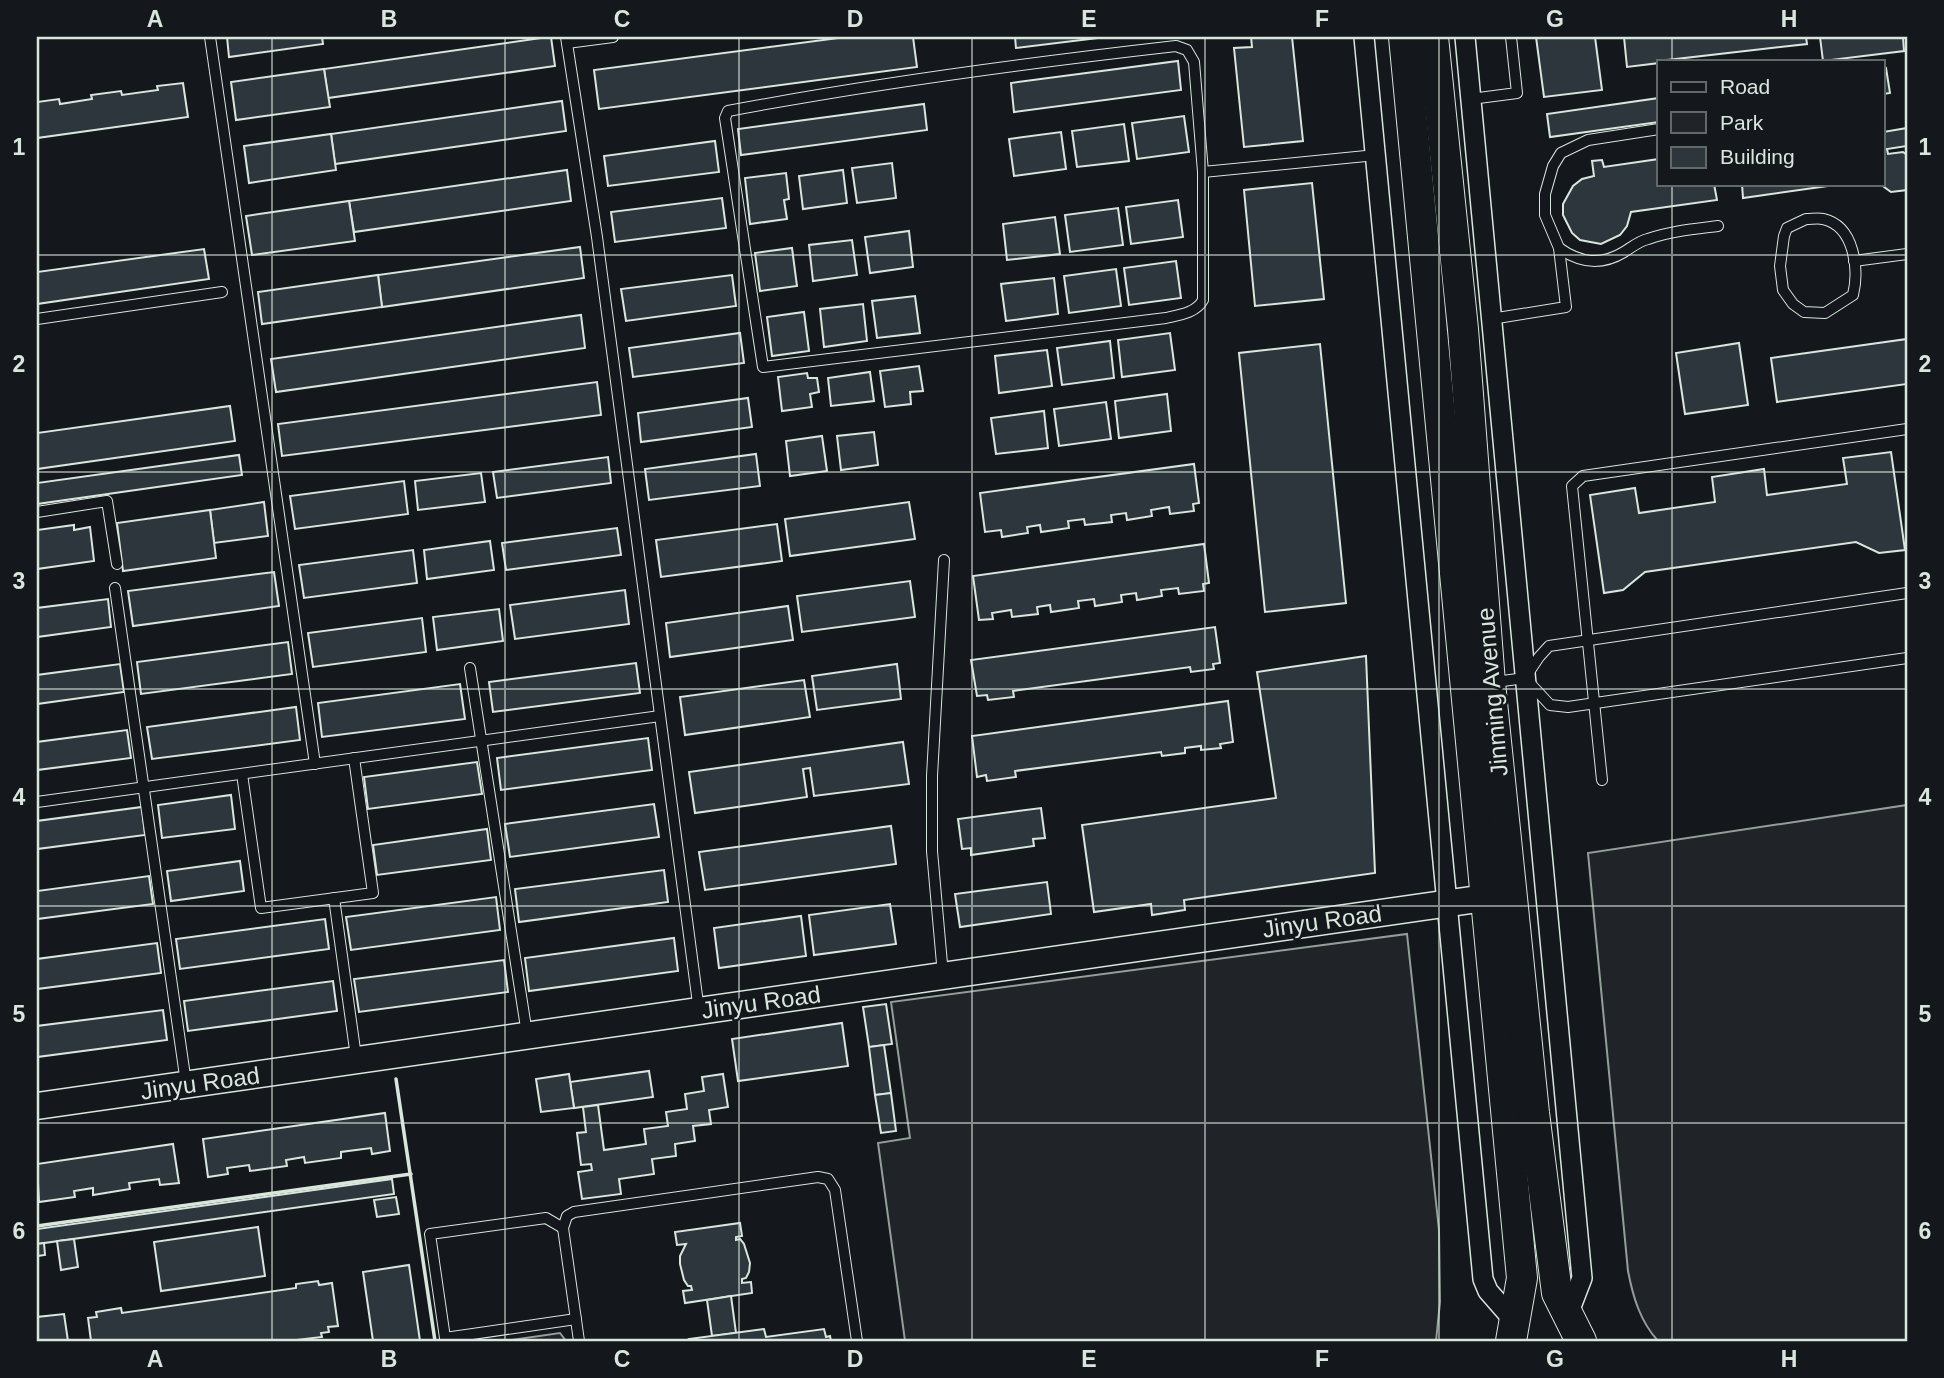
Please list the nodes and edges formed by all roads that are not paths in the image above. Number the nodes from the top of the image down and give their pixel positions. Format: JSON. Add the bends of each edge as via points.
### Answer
{"nodes":[{"id":1,"x":210,"y":37,"type":"edge"},
{"id":2,"x":613,"y":37,"type":"edge"},
{"id":3,"x":1364,"y":37,"type":"edge"},
{"id":4,"x":1404,"y":37,"type":"edge"},
{"id":5,"x":1433,"y":37,"type":"edge"},
{"id":6,"x":1465,"y":37,"type":"edge"},
{"id":7,"x":1511,"y":37,"type":"edge"},
{"id":8,"x":566,"y":40,"type":"edge"},
{"id":9,"x":1471,"y":99,"type":"junction"},
{"id":10,"x":1657,"y":129,"type":"edge"},
{"id":11,"x":1376,"y":155,"type":"junction"},
{"id":12,"x":1203,"y":172,"type":"junction"},
{"id":13,"x":1718,"y":226,"type":"dead end"},
{"id":14,"x":1559,"y":248,"type":"junction"},
{"id":15,"x":1907,"y":254,"type":"edge"},
{"id":16,"x":1854,"y":261,"type":"junction"},
{"id":17,"x":222,"y":292,"type":"dead end"},
{"id":18,"x":37,"y":319,"type":"edge"},
{"id":19,"x":1491,"y":319,"type":"junction"},
{"id":20,"x":1907,"y":429,"type":"edge"},
{"id":21,"x":37,"y":512,"type":"edge"},
{"id":22,"x":944,"y":560,"type":"dead end"},
{"id":23,"x":117,"y":564,"type":"dead end"},
{"id":24,"x":115,"y":588,"type":"dead end"},
{"id":25,"x":1907,"y":593,"type":"edge"},
{"id":26,"x":1588,"y":639,"type":"junction"},
{"id":27,"x":1907,"y":658,"type":"edge"},
{"id":28,"x":470,"y":668,"type":"dead end"},
{"id":29,"x":1525,"y":678,"type":"junction"},
{"id":30,"x":1490,"y":683,"type":"junction"},
{"id":31,"x":1594,"y":703,"type":"junction"},
{"id":32,"x":660,"y":716,"type":"junction"},
{"id":33,"x":482,"y":741,"type":"junction"},
{"id":34,"x":354,"y":758,"type":"junction"},
{"id":35,"x":315,"y":764,"type":"junction"},
{"id":36,"x":242,"y":774,"type":"junction"},
{"id":37,"x":1602,"y":780,"type":"dead end"},
{"id":38,"x":144,"y":788,"type":"junction"},
{"id":39,"x":37,"y":802,"type":"edge"},
{"id":40,"x":334,"y":898,"type":"junction"},
{"id":41,"x":1485,"y":898,"type":"junction"},
{"id":42,"x":1448,"y":903,"type":"junction"},
{"id":43,"x":943,"y":976,"type":"junction"},
{"id":44,"x":699,"y":1011,"type":"junction"},
{"id":45,"x":527,"y":1036,"type":"junction"},
{"id":46,"x":356,"y":1060,"type":"junction"},
{"id":47,"x":187,"y":1085,"type":"junction"},
{"id":48,"x":37,"y":1106,"type":"edge"},
{"id":49,"x":563,"y":1228,"type":"junction"},
{"id":50,"x":576,"y":1319,"type":"junction"},
{"id":51,"x":1574,"y":1329,"type":"edge"},
{"id":52,"x":1513,"y":1332,"type":"edge"},
{"id":53,"x":579,"y":1341,"type":"edge"},
{"id":54,"x":857,"y":1341,"type":"edge"}],
"edges":[{"from":1,"to":35,"type":"lane"},
{"from":2,"to":8,"type":"lane"},
{"from":3,"to":11,"type":"street"},
{"from":4,"to":41,"type":"main road","name":"Jinming Avenue"},
{"from":5,"to":30,"type":"main road","name":"Jinming Avenue","via":[[1463,329]]},
{"from":6,"to":9,"type":"street"},
{"from":7,"to":9,"type":"lane","via":[[1517,93]]},
{"from":8,"to":32,"type":"lane","via":[[597,237]]},
{"from":9,"to":19,"type":"street"},
{"from":10,"to":14,"type":"lane","via":[[1588,140],[1561,153],[1545,194],[1545,215]]},
{"from":11,"to":12,"type":"lane"},
{"from":11,"to":42,"type":"street"},
{"from":12,"to":12,"type":"lane","via":[[1203,300],[1187,313],[763,367],[725,118],[728,111],[1052,60],[1176,46],[1187,50],[1194,62]]},
{"from":13,"to":14,"type":"lane","via":[[1642,240],[1613,259],[1588,262]]},
{"from":14,"to":19,"type":"lane","via":[[1566,307]]},
{"from":15,"to":16,"type":"lane"},
{"from":16,"to":16,"type":"lane","via":[[1850,241],[1838,226],[1825,219],[1806,219],[1787,228],[1784,236],[1783,290],[1804,312],[1825,313],[1853,295]]},
{"from":17,"to":18,"type":"lane"},
{"from":19,"to":29,"type":"street"},
{"from":20,"to":26,"type":"lane","via":[[1583,476],[1572,486]]},
{"from":21,"to":23,"type":"lane","via":[[107,501]]},
{"from":22,"to":43,"type":"lane","via":[[932,776]]},
{"from":24,"to":38,"type":"lane"},
{"from":25,"to":26,"type":"lane"},
{"from":26,"to":29,"type":"lane","via":[[1549,646]]},
{"from":26,"to":31,"type":"lane"},
{"from":27,"to":31,"type":"lane"},
{"from":28,"to":33,"type":"lane"},
{"from":29,"to":30,"type":"lane"},
{"from":29,"to":31,"type":"lane","via":[[1550,705]]},
{"from":29,"to":51,"type":"street","via":[[1582,1278]]},
{"from":30,"to":51,"type":"main road","name":"Jinming Avenue","via":[[1552,1269],[1557,1293]]},
{"from":31,"to":37,"type":"lane"},
{"from":32,"to":33,"type":"lane"},
{"from":32,"to":44,"type":"lane"},
{"from":33,"to":34,"type":"lane"},
{"from":33,"to":45,"type":"lane"},
{"from":34,"to":35,"type":"lane"},
{"from":34,"to":40,"type":"lane","via":[[373,893]]},
{"from":35,"to":36,"type":"lane"},
{"from":36,"to":38,"type":"lane"},
{"from":36,"to":40,"type":"lane","via":[[261,908]]},
{"from":38,"to":39,"type":"lane"},
{"from":38,"to":47,"type":"lane"},
{"from":40,"to":46,"type":"lane"},
{"from":41,"to":42,"type":"street","name":"Jinyu Road"},
{"from":41,"to":52,"type":"main road","name":"Jinming Avenue","via":[[1522,1278]]},
{"from":42,"to":43,"type":"street","name":"Jinyu Road"},
{"from":42,"to":52,"type":"street","via":[[1483,1279]]},
{"from":43,"to":44,"type":"street","name":"Jinyu Road"},
{"from":44,"to":45,"type":"street","name":"Jinyu Road"},
{"from":45,"to":46,"type":"street","name":"Jinyu Road"},
{"from":46,"to":47,"type":"street","name":"Jinyu Road"},
{"from":47,"to":48,"type":"street","name":"Jinyu Road"},
{"from":49,"to":50,"type":"lane"},
{"from":49,"to":50,"type":"lane","via":[[546,1218],[430,1234],[445,1338]]},
{"from":49,"to":54,"type":"lane","via":[[566,1216],[574,1212],[828,1179],[835,1190]]},
{"from":50,"to":53,"type":"lane"}]}
